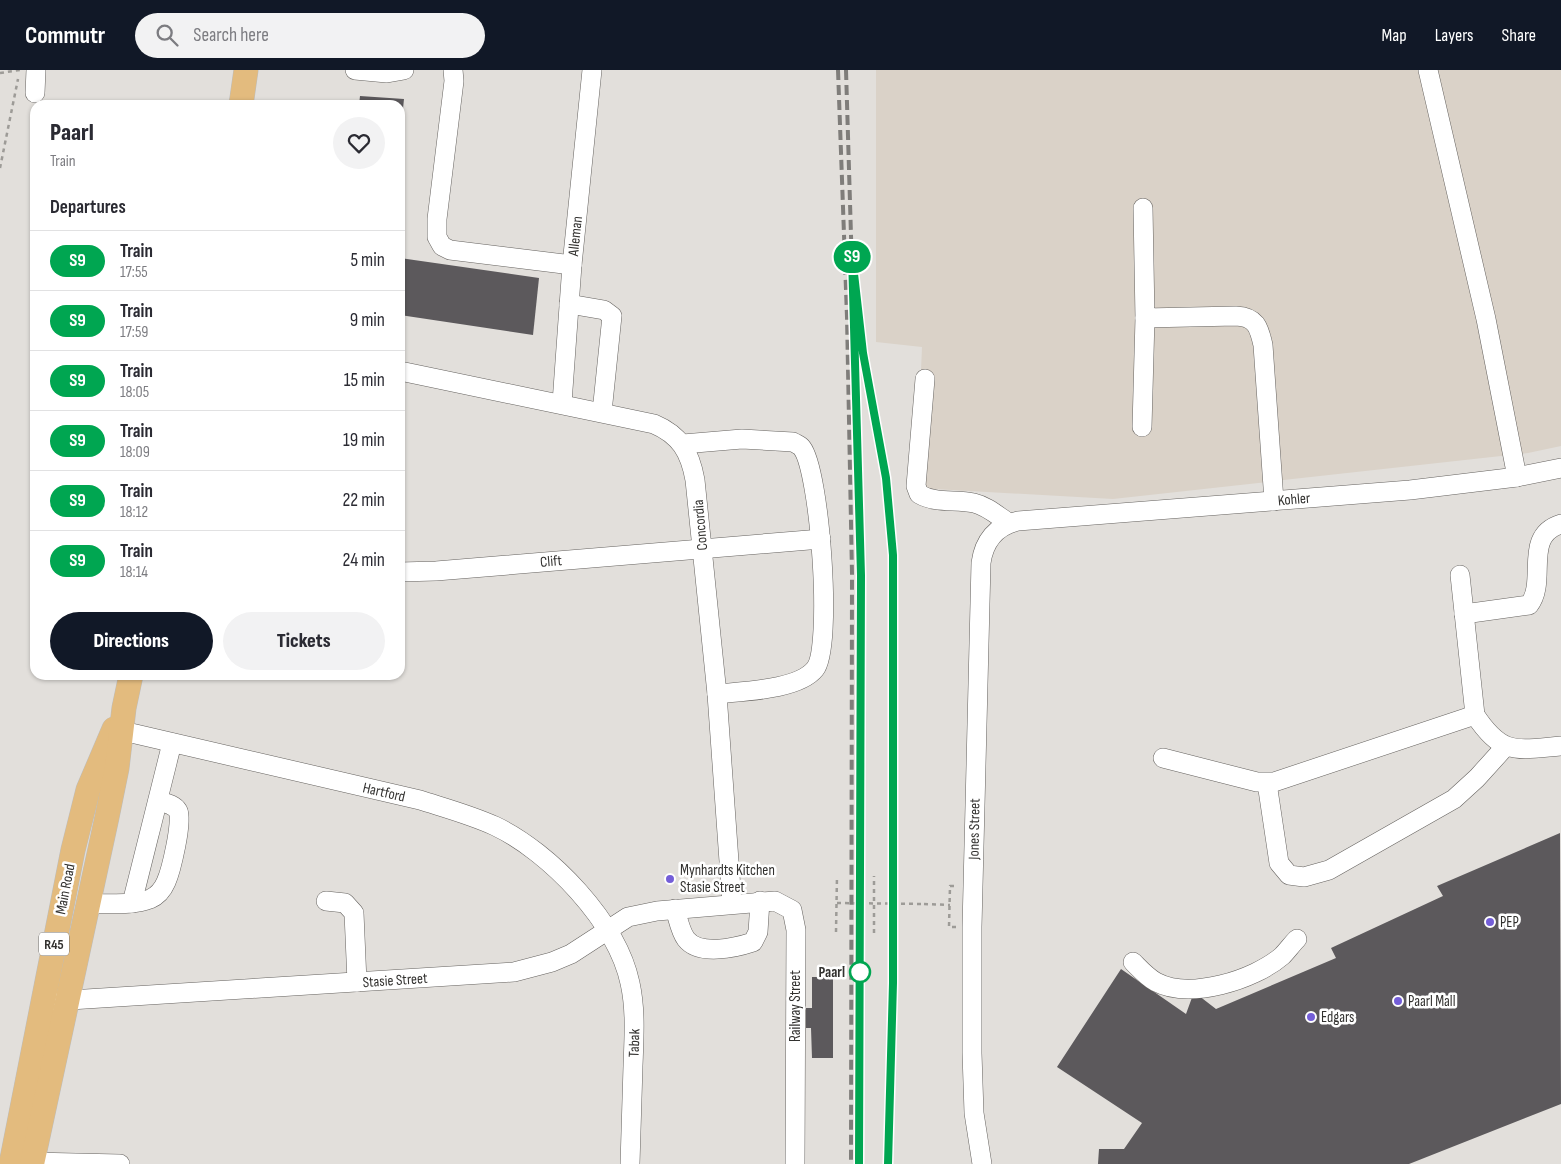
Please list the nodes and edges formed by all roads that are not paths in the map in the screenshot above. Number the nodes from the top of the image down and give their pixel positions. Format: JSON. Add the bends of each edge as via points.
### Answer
{"nodes":[{"id":1,"x":36,"y":70,"type":"edge"},
{"id":2,"x":246,"y":70,"type":"edge"},
{"id":3,"x":355,"y":70,"type":"edge"},
{"id":4,"x":404,"y":70,"type":"edge"},
{"id":5,"x":453,"y":70,"type":"edge"},
{"id":6,"x":592,"y":70,"type":"edge"},
{"id":7,"x":1428,"y":70,"type":"edge"},
{"id":8,"x":35,"y":94,"type":"dead end"},
{"id":9,"x":242,"y":100,"type":"edge"},
{"id":10,"x":1143,"y":208,"type":"dead end"},
{"id":11,"x":572,"y":265,"type":"junction"},
{"id":12,"x":569,"y":304,"type":"junction"},
{"id":13,"x":1145,"y":318,"type":"junction"},
{"id":14,"x":405,"y":372,"type":"edge"},
{"id":15,"x":925,"y":379,"type":"dead end"},
{"id":16,"x":562,"y":403,"type":"junction"},
{"id":17,"x":602,"y":412,"type":"junction"},
{"id":18,"x":1142,"y":427,"type":"dead end"},
{"id":19,"x":683,"y":444,"type":"junction"},
{"id":20,"x":1561,"y":468,"type":"edge"},
{"id":21,"x":1517,"y":477,"type":"junction"},
{"id":22,"x":1274,"y":501,"type":"junction"},
{"id":23,"x":1018,"y":522,"type":"junction"},
{"id":24,"x":1561,"y":524,"type":"edge"},
{"id":25,"x":821,"y":539,"type":"junction"},
{"id":26,"x":702,"y":549,"type":"junction"},
{"id":27,"x":405,"y":572,"type":"edge"},
{"id":28,"x":1460,"y":575,"type":"dead end"},
{"id":29,"x":1464,"y":614,"type":"junction"},
{"id":30,"x":130,"y":680,"type":"edge"},
{"id":31,"x":717,"y":694,"type":"junction"},
{"id":32,"x":1476,"y":714,"type":"junction"},
{"id":33,"x":120,"y":722,"type":"junction"},
{"id":34,"x":172,"y":743,"type":"junction"},
{"id":35,"x":1505,"y":746,"type":"junction"},
{"id":36,"x":1561,"y":746,"type":"edge"},
{"id":37,"x":1163,"y":758,"type":"dead end"},
{"id":38,"x":1267,"y":783,"type":"junction"},
{"id":39,"x":158,"y":802,"type":"junction"},
{"id":40,"x":326,"y":901,"type":"dead end"},
{"id":41,"x":760,"y":901,"type":"junction"},
{"id":42,"x":132,"y":903,"type":"junction"},
{"id":43,"x":732,"y":903,"type":"junction"},
{"id":44,"x":89,"y":904,"type":"junction"},
{"id":45,"x":675,"y":909,"type":"junction"},
{"id":46,"x":606,"y":929,"type":"junction"},
{"id":47,"x":1297,"y":939,"type":"dead end"},
{"id":48,"x":1133,"y":962,"type":"dead end"},
{"id":49,"x":357,"y":982,"type":"junction"},
{"id":50,"x":66,"y":1001,"type":"junction"},
{"id":51,"x":42,"y":1002,"type":"junction"},
{"id":52,"x":22,"y":1162,"type":"edge"},
{"id":53,"x":120,"y":1164,"type":"edge"},
{"id":54,"x":630,"y":1164,"type":"edge"},
{"id":55,"x":795,"y":1164,"type":"edge"},
{"id":56,"x":982,"y":1164,"type":"edge"}],
"edges":[{"from":1,"to":8,"type":"street"},
{"from":2,"to":9,"type":"main road"},
{"from":3,"to":4,"type":"street","via":[[397,73]]},
{"from":5,"to":11,"type":"street","via":[[437,219],[437,237],[442,246],[450,250]]},
{"from":6,"to":11,"type":"street","name":"Alleman"},
{"from":7,"to":21,"type":"street","via":[[1486,319]]},
{"from":10,"to":13,"type":"street"},
{"from":11,"to":12,"type":"street","name":"Alleman"},
{"from":12,"to":16,"type":"street","name":"Alleman"},
{"from":12,"to":17,"type":"street","via":[[604,310],[612,316]]},
{"from":13,"to":18,"type":"street"},
{"from":13,"to":22,"type":"street","via":[[1236,316],[1249,318],[1258,326],[1263,346]]},
{"from":14,"to":16,"type":"street","name":"Concordia"},
{"from":15,"to":23,"type":"street","via":[[916,486],[919,494],[936,500],[975,503]]},
{"from":16,"to":17,"type":"street","name":"Concordia"},
{"from":17,"to":19,"type":"street","name":"Concordia","via":[[654,424],[668,430]]},
{"from":19,"to":25,"type":"street","via":[[742,439],[799,445],[805,454]]},
{"from":19,"to":26,"type":"street","name":"Concordia","via":[[692,461],[696,480]]},
{"from":20,"to":21,"type":"street","name":"Kohler"},
{"from":21,"to":22,"type":"street","name":"Kohler"},
{"from":22,"to":23,"type":"street","name":"Kohler"},
{"from":23,"to":56,"type":"street","name":"Jones Street","via":[[993,534],[986,543],[981,563],[972,1053],[974,1113]]},
{"from":24,"to":29,"type":"street","via":[[1550,528],[1541,540],[1537,551],[1534,598],[1529,605]]},
{"from":25,"to":26,"type":"street","name":"Clift"},
{"from":25,"to":31,"type":"street","via":[[822,646],[814,670],[792,682]]},
{"from":26,"to":27,"type":"street","name":"Clift"},
{"from":26,"to":31,"type":"street","name":"Concordia"},
{"from":28,"to":29,"type":"street"},
{"from":29,"to":32,"type":"street"},
{"from":30,"to":33,"type":"main road","name":"Main Road","number":"R45"},
{"from":31,"to":43,"type":"street","name":"Concordia"},
{"from":32,"to":35,"type":"street","via":[[1487,732]]},
{"from":32,"to":38,"type":"street","via":[[1290,779]]},
{"from":33,"to":34,"type":"street","name":"Hartford"},
{"from":33,"to":44,"type":"main road","name":"Main Road","number":"R45","via":[[117,768]]},
{"from":33,"to":51,"type":"main road","name":"Main Road","number":"R45","via":[[86,798]]},
{"from":34,"to":39,"type":"street"},
{"from":34,"to":46,"type":"street","name":"Hartford","via":[[420,800],[495,826],[515,837],[566,879]]},
{"from":35,"to":36,"type":"street","via":[[1518,749]]},
{"from":35,"to":38,"type":"street","via":[[1454,799],[1329,870],[1304,877],[1289,876],[1279,863]]},
{"from":37,"to":38,"type":"street"},
{"from":39,"to":42,"type":"street"},
{"from":39,"to":42,"type":"street","via":[[172,806],[179,815],[167,881],[151,899]]},
{"from":40,"to":49,"type":"street","via":[[345,903],[354,913]]},
{"from":41,"to":43,"type":"street","name":"Railway Street"},
{"from":41,"to":45,"type":"street","via":[[756,938],[747,944],[715,948],[695,946],[686,940]]},
{"from":41,"to":55,"type":"street","name":"Railway Street","via":[[775,901],[788,906],[792,910],[796,930]]},
{"from":42,"to":44,"type":"street"},
{"from":43,"to":45,"type":"street","name":"Stasie Street"},
{"from":44,"to":50,"type":"main road","name":"Main Road","number":"R45"},
{"from":45,"to":46,"type":"street","name":"Stasie Street","via":[[628,917]]},
{"from":46,"to":49,"type":"street","name":"Stasie Street","via":[[571,954],[514,972]]},
{"from":46,"to":54,"type":"street","name":"Tabak","via":[[623,959],[634,1004]]},
{"from":47,"to":48,"type":"street","via":[[1282,956],[1258,971],[1212,986],[1169,987],[1150,978]]},
{"from":49,"to":50,"type":"street","name":"Stasie Street"},
{"from":50,"to":51,"type":"street","name":"Stasie Street"},
{"from":50,"to":52,"type":"main road","name":"Main Road","number":"R45"},
{"from":51,"to":52,"type":"main road","name":"Main Road","number":"R45"},
{"from":52,"to":53,"type":"street"}]}
